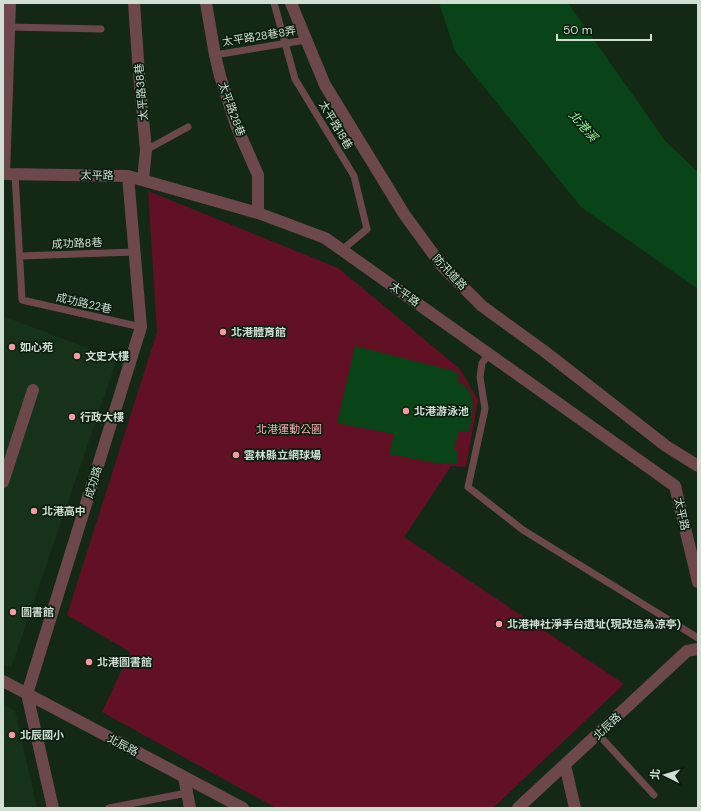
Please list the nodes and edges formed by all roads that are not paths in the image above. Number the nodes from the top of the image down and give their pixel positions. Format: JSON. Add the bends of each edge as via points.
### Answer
{"nodes":[{"id":1,"x":10,"y":3,"type":"edge"},
{"id":2,"x":134,"y":3,"type":"edge"},
{"id":3,"x":206,"y":3,"type":"edge"},
{"id":4,"x":274,"y":3,"type":"edge"},
{"id":5,"x":291,"y":3,"type":"edge"},
{"id":6,"x":9,"y":27,"type":"junction"},
{"id":7,"x":101,"y":29,"type":"dead end"},
{"id":8,"x":306,"y":40,"type":"junction"},
{"id":9,"x":286,"y":44,"type":"junction"},
{"id":10,"x":215,"y":55,"type":"junction"},
{"id":11,"x":5,"y":59,"type":"edge"},
{"id":12,"x":188,"y":126,"type":"dead end"},
{"id":13,"x":146,"y":150,"type":"junction"},
{"id":14,"x":7,"y":174,"type":"edge"},
{"id":15,"x":128,"y":176,"type":"junction"},
{"id":16,"x":143,"y":180,"type":"junction"},
{"id":17,"x":258,"y":213,"type":"junction"},
{"id":18,"x":342,"y":250,"type":"junction"},
{"id":19,"x":134,"y":252,"type":"junction"},
{"id":20,"x":20,"y":256,"type":"junction"},
{"id":21,"x":141,"y":327,"type":"junction"},
{"id":22,"x":490,"y":353,"type":"junction"},
{"id":23,"x":33,"y":390,"type":"dead end"},
{"id":24,"x":698,"y":466,"type":"edge"},
{"id":25,"x":3,"y":482,"type":"edge"},
{"id":26,"x":698,"y":582,"type":"edge"},
{"id":27,"x":698,"y":638,"type":"edge"},
{"id":28,"x":698,"y":650,"type":"edge"},
{"id":29,"x":3,"y":681,"type":"edge"},
{"id":30,"x":27,"y":694,"type":"junction"},
{"id":31,"x":598,"y":734,"type":"junction"},
{"id":32,"x":565,"y":765,"type":"junction"},
{"id":33,"x":184,"y":777,"type":"junction"},
{"id":34,"x":187,"y":793,"type":"junction"},
{"id":35,"x":654,"y":795,"type":"dead end"},
{"id":36,"x":241,"y":807,"type":"edge"},
{"id":37,"x":53,"y":808,"type":"edge"},
{"id":38,"x":109,"y":808,"type":"edge"},
{"id":39,"x":190,"y":808,"type":"edge"},
{"id":40,"x":518,"y":808,"type":"edge"},
{"id":41,"x":575,"y":808,"type":"edge"}],
"edges":[{"from":1,"to":6,"type":"street"},
{"from":2,"to":13,"type":"street","name":"太平路38巷"},
{"from":3,"to":10,"type":"street","name":"太平路28巷"},
{"from":4,"to":9,"type":"lane","name":"太平路18巷"},
{"from":5,"to":8,"type":"street","name":"防汛道路"},
{"from":6,"to":7,"type":"lane"},
{"from":6,"to":11,"type":"street"},
{"from":8,"to":9,"type":"lane","name":"太平路28巷8弄"},
{"from":8,"to":24,"type":"street","name":"防汛道路","via":[[325,86],[404,214],[442,266],[482,306],[666,446]]},
{"from":9,"to":10,"type":"lane","name":"太平路28巷8弄"},
{"from":9,"to":18,"type":"lane","name":"太平路18巷","via":[[295,79],[354,176],[367,229]]},
{"from":10,"to":17,"type":"street","name":"太平路28巷","via":[[236,125],[258,175]]},
{"from":11,"to":14,"type":"street"},
{"from":12,"to":13,"type":"lane"},
{"from":13,"to":16,"type":"street","name":"太平路38巷"},
{"from":14,"to":15,"type":"street","name":"太平路"},
{"from":14,"to":20,"type":"lane"},
{"from":15,"to":16,"type":"street","name":"太平路"},
{"from":15,"to":19,"type":"street","name":"成功路"},
{"from":16,"to":17,"type":"street","name":"太平路"},
{"from":17,"to":18,"type":"street","name":"太平路","via":[[325,238]]},
{"from":18,"to":22,"type":"street","name":"太平路"},
{"from":19,"to":20,"type":"lane","name":"成功路8巷"},
{"from":19,"to":21,"type":"street","name":"成功路"},
{"from":20,"to":21,"type":"lane","name":"成功路22巷","via":[[22,300]]},
{"from":21,"to":30,"type":"street","name":"成功路"},
{"from":22,"to":26,"type":"street","name":"太平路","via":[[675,486]]},
{"from":22,"to":27,"type":"lane","via":[[482,363],[480,377],[485,409],[468,487],[523,530]]},
{"from":23,"to":25,"type":"street"},
{"from":28,"to":31,"type":"street","name":"北辰路","via":[[687,651]]},
{"from":29,"to":30,"type":"street","name":"北辰路"},
{"from":30,"to":33,"type":"street","name":"北辰路"},
{"from":30,"to":37,"type":"street"},
{"from":31,"to":32,"type":"street","name":"北辰路"},
{"from":31,"to":35,"type":"lane"},
{"from":32,"to":40,"type":"street","name":"北辰路"},
{"from":32,"to":41,"type":"street"},
{"from":33,"to":34,"type":"street"},
{"from":33,"to":36,"type":"street","name":"北辰路"},
{"from":34,"to":38,"type":"lane"},
{"from":34,"to":39,"type":"street"}]}
